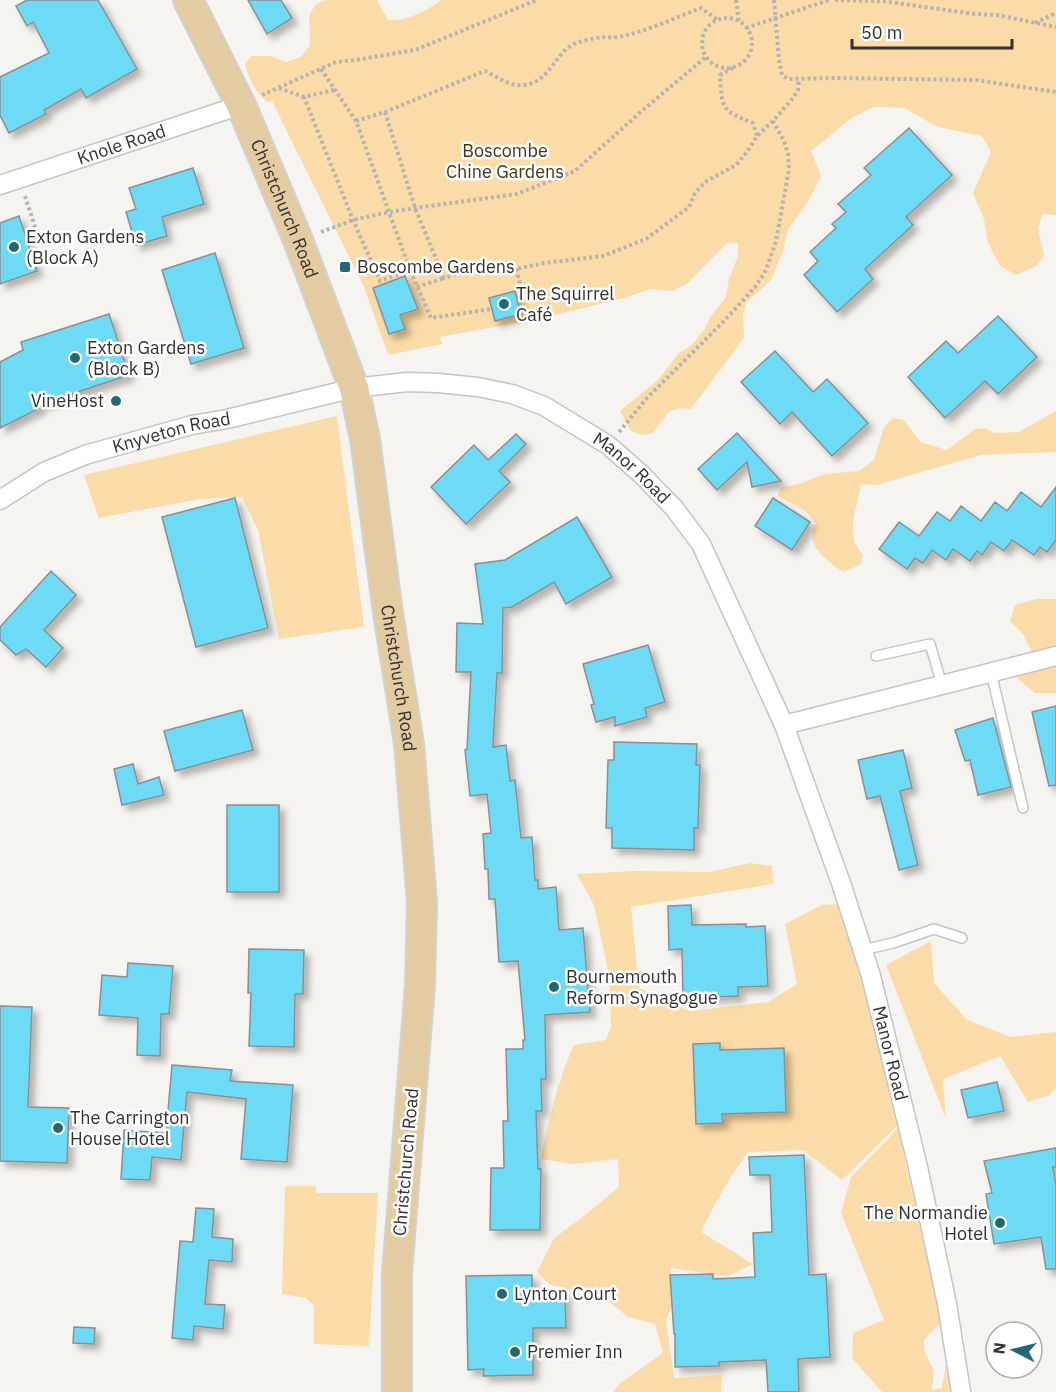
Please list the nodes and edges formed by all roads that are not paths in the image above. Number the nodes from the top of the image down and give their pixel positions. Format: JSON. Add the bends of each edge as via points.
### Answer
{"nodes":[{"id":1,"x":188,"y":0,"type":"edge"},
{"id":2,"x":241,"y":105,"type":"junction"},
{"id":3,"x":0,"y":185,"type":"edge"},
{"id":4,"x":354,"y":388,"type":"junction"},
{"id":5,"x":0,"y":500,"type":"edge"},
{"id":6,"x":876,"y":656,"type":"dead end"},
{"id":7,"x":1056,"y":656,"type":"edge"},
{"id":8,"x":992,"y":672,"type":"junction"},
{"id":9,"x":942,"y":685,"type":"junction"},
{"id":10,"x":784,"y":725,"type":"junction"},
{"id":11,"x":1023,"y":808,"type":"dead end"},
{"id":12,"x":962,"y":938,"type":"dead end"},
{"id":13,"x":863,"y":950,"type":"junction"},
{"id":14,"x":396,"y":1392,"type":"edge"},
{"id":15,"x":961,"y":1392,"type":"edge"}],
"edges":[{"from":1,"to":2,"type":"main road","name":"Christchurch Road"},
{"from":2,"to":3,"type":"street","name":"Knole Road"},
{"from":2,"to":4,"type":"main road","name":"Christchurch Road"},
{"from":4,"to":5,"type":"street","name":"Knyveton Road","via":[[192,425],[85,455],[44,472]]},
{"from":4,"to":10,"type":"street","name":"Manor Road","via":[[438,383],[512,394],[544,405],[608,445],[674,508],[701,544]]},
{"from":4,"to":14,"type":"main road","name":"Christchurch Road","via":[[365,439],[409,744],[422,902],[420,985],[397,1273]]},
{"from":6,"to":9,"type":"lane","via":[[930,644]]},
{"from":7,"to":8,"type":"street"},
{"from":8,"to":9,"type":"street"},
{"from":8,"to":11,"type":"lane"},
{"from":9,"to":10,"type":"street"},
{"from":10,"to":13,"type":"street","name":"Manor Road"},
{"from":12,"to":13,"type":"lane","via":[[934,929]]},
{"from":13,"to":15,"type":"street","name":"Manor Road","via":[[918,1167]]}]}
